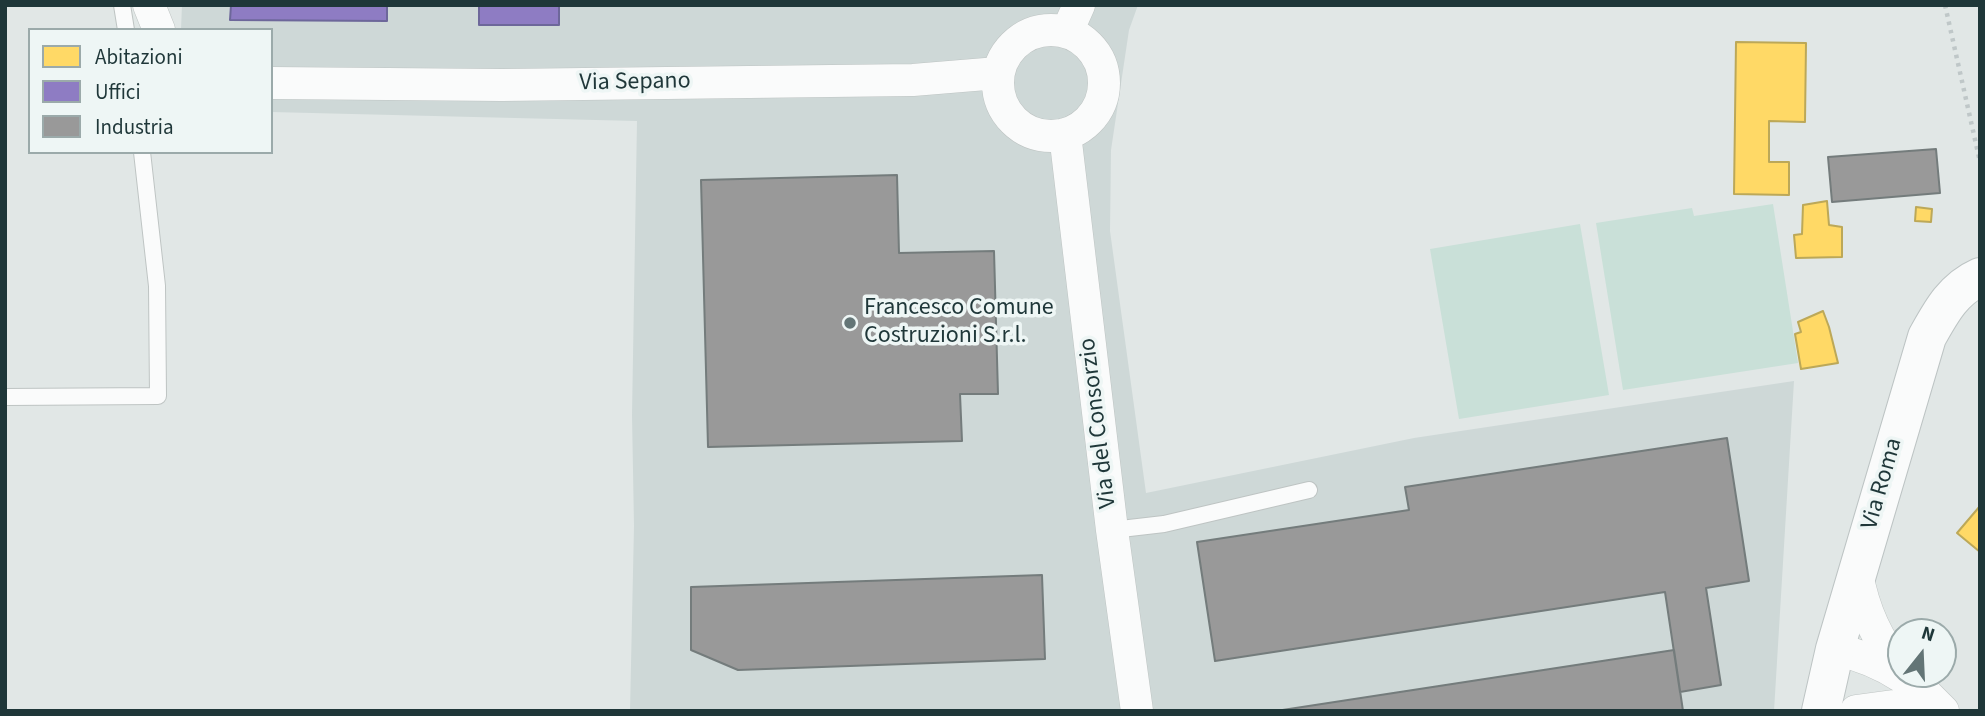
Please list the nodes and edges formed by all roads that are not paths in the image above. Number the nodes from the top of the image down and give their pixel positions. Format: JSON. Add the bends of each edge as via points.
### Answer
{"nodes":[{"id":1,"x":122,"y":5,"type":"edge"},
{"id":2,"x":149,"y":5,"type":"edge"},
{"id":3,"x":1073,"y":18,"type":"edge"},
{"id":4,"x":126,"y":28,"type":"edge"},
{"id":5,"x":158,"y":28,"type":"edge"},
{"id":6,"x":998,"y":73,"type":"junction"},
{"id":7,"x":273,"y":83,"type":"edge"},
{"id":8,"x":1065,"y":134,"type":"junction"},
{"id":9,"x":142,"y":154,"type":"edge"},
{"id":10,"x":1980,"y":277,"type":"edge"},
{"id":11,"x":5,"y":397,"type":"edge"},
{"id":12,"x":1309,"y":490,"type":"dead end"},
{"id":13,"x":1112,"y":530,"type":"junction"},
{"id":14,"x":1857,"y":573,"type":"junction"},
{"id":15,"x":1835,"y":649,"type":"junction"},
{"id":16,"x":1887,"y":650,"type":"edge"},
{"id":17,"x":1887,"y":668,"type":"edge"},
{"id":18,"x":1907,"y":688,"type":"edge"},
{"id":19,"x":1913,"y":688,"type":"edge"},
{"id":20,"x":1137,"y":711,"type":"edge"},
{"id":21,"x":1821,"y":711,"type":"edge"},
{"id":22,"x":1856,"y":711,"type":"edge"},
{"id":23,"x":1943,"y":711,"type":"edge"}],
"edges":[{"from":1,"to":4,"type":"lane"},
{"from":2,"to":5,"type":"street"},
{"from":3,"to":6,"type":"street","via":[[1016,42]]},
{"from":3,"to":8,"type":"street","via":[[1102,67],[1104,84],[1102,101],[1093,116]]},
{"from":6,"to":7,"type":"street","name":"Via Sepano","via":[[913,80]]},
{"from":6,"to":8,"type":"street","via":[[998,91],[1015,122],[1030,132]]},
{"from":8,"to":13,"type":"street","name":"Via del Consorzio"},
{"from":9,"to":11,"type":"lane","via":[[157,286],[158,397]]},
{"from":10,"to":14,"type":"street","name":"Via Roma","via":[[1953,295],[1927,337]]},
{"from":12,"to":13,"type":"lane","via":[[1164,524]]},
{"from":13,"to":20,"type":"street","name":"Via del Consorzio"},
{"from":14,"to":15,"type":"street","name":"Via Roma"},
{"from":14,"to":16,"type":"street","via":[[1861,596]]},
{"from":15,"to":17,"type":"street"},
{"from":15,"to":21,"type":"street","name":"Via Roma"},
{"from":18,"to":22,"type":"street","via":[[1893,706]]},
{"from":19,"to":23,"type":"street"}]}
